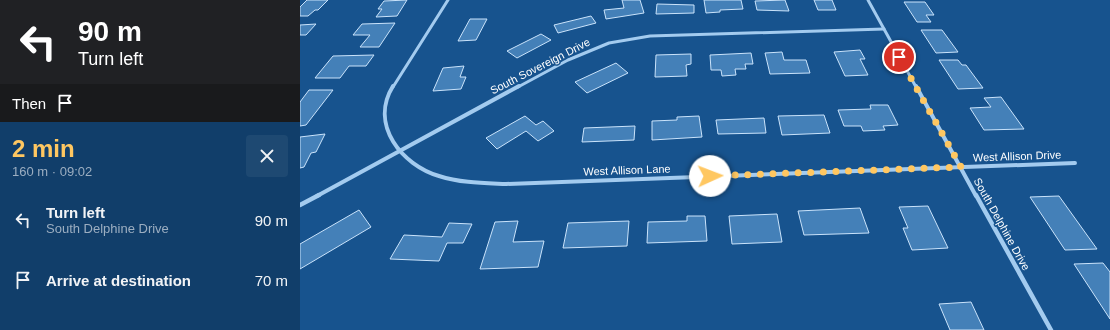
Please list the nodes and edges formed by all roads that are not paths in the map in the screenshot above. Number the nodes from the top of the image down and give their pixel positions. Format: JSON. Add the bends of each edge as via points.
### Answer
{"nodes":[{"id":1,"x":448,"y":0,"type":"edge"},
{"id":2,"x":868,"y":0,"type":"edge"},
{"id":3,"x":884,"y":29,"type":"junction"},
{"id":4,"x":400,"y":151,"type":"junction"},
{"id":5,"x":1075,"y":163,"type":"dead end"},
{"id":6,"x":961,"y":167,"type":"junction"},
{"id":7,"x":300,"y":205,"type":"edge"},
{"id":8,"x":1051,"y":330,"type":"edge"}],
"edges":[{"from":1,"to":4,"type":"street","name":"West Allison Lane","via":[[395,83],[386,104],[387,128],[391,141]]},
{"from":2,"to":3,"type":"street","name":"South Delphine Drive"},
{"from":3,"to":4,"type":"street","name":"South Sovereign Drive","via":[[650,36],[609,43],[568,60]]},
{"from":3,"to":6,"type":"street","name":"South Delphine Drive"},
{"from":4,"to":6,"type":"street","name":"West Allison Lane","via":[[416,166],[444,178],[506,184]]},
{"from":4,"to":7,"type":"street","name":"South Sovereign Drive"},
{"from":5,"to":6,"type":"street","name":"West Allison Drive"},
{"from":6,"to":8,"type":"street","name":"South Delphine Drive"}]}
